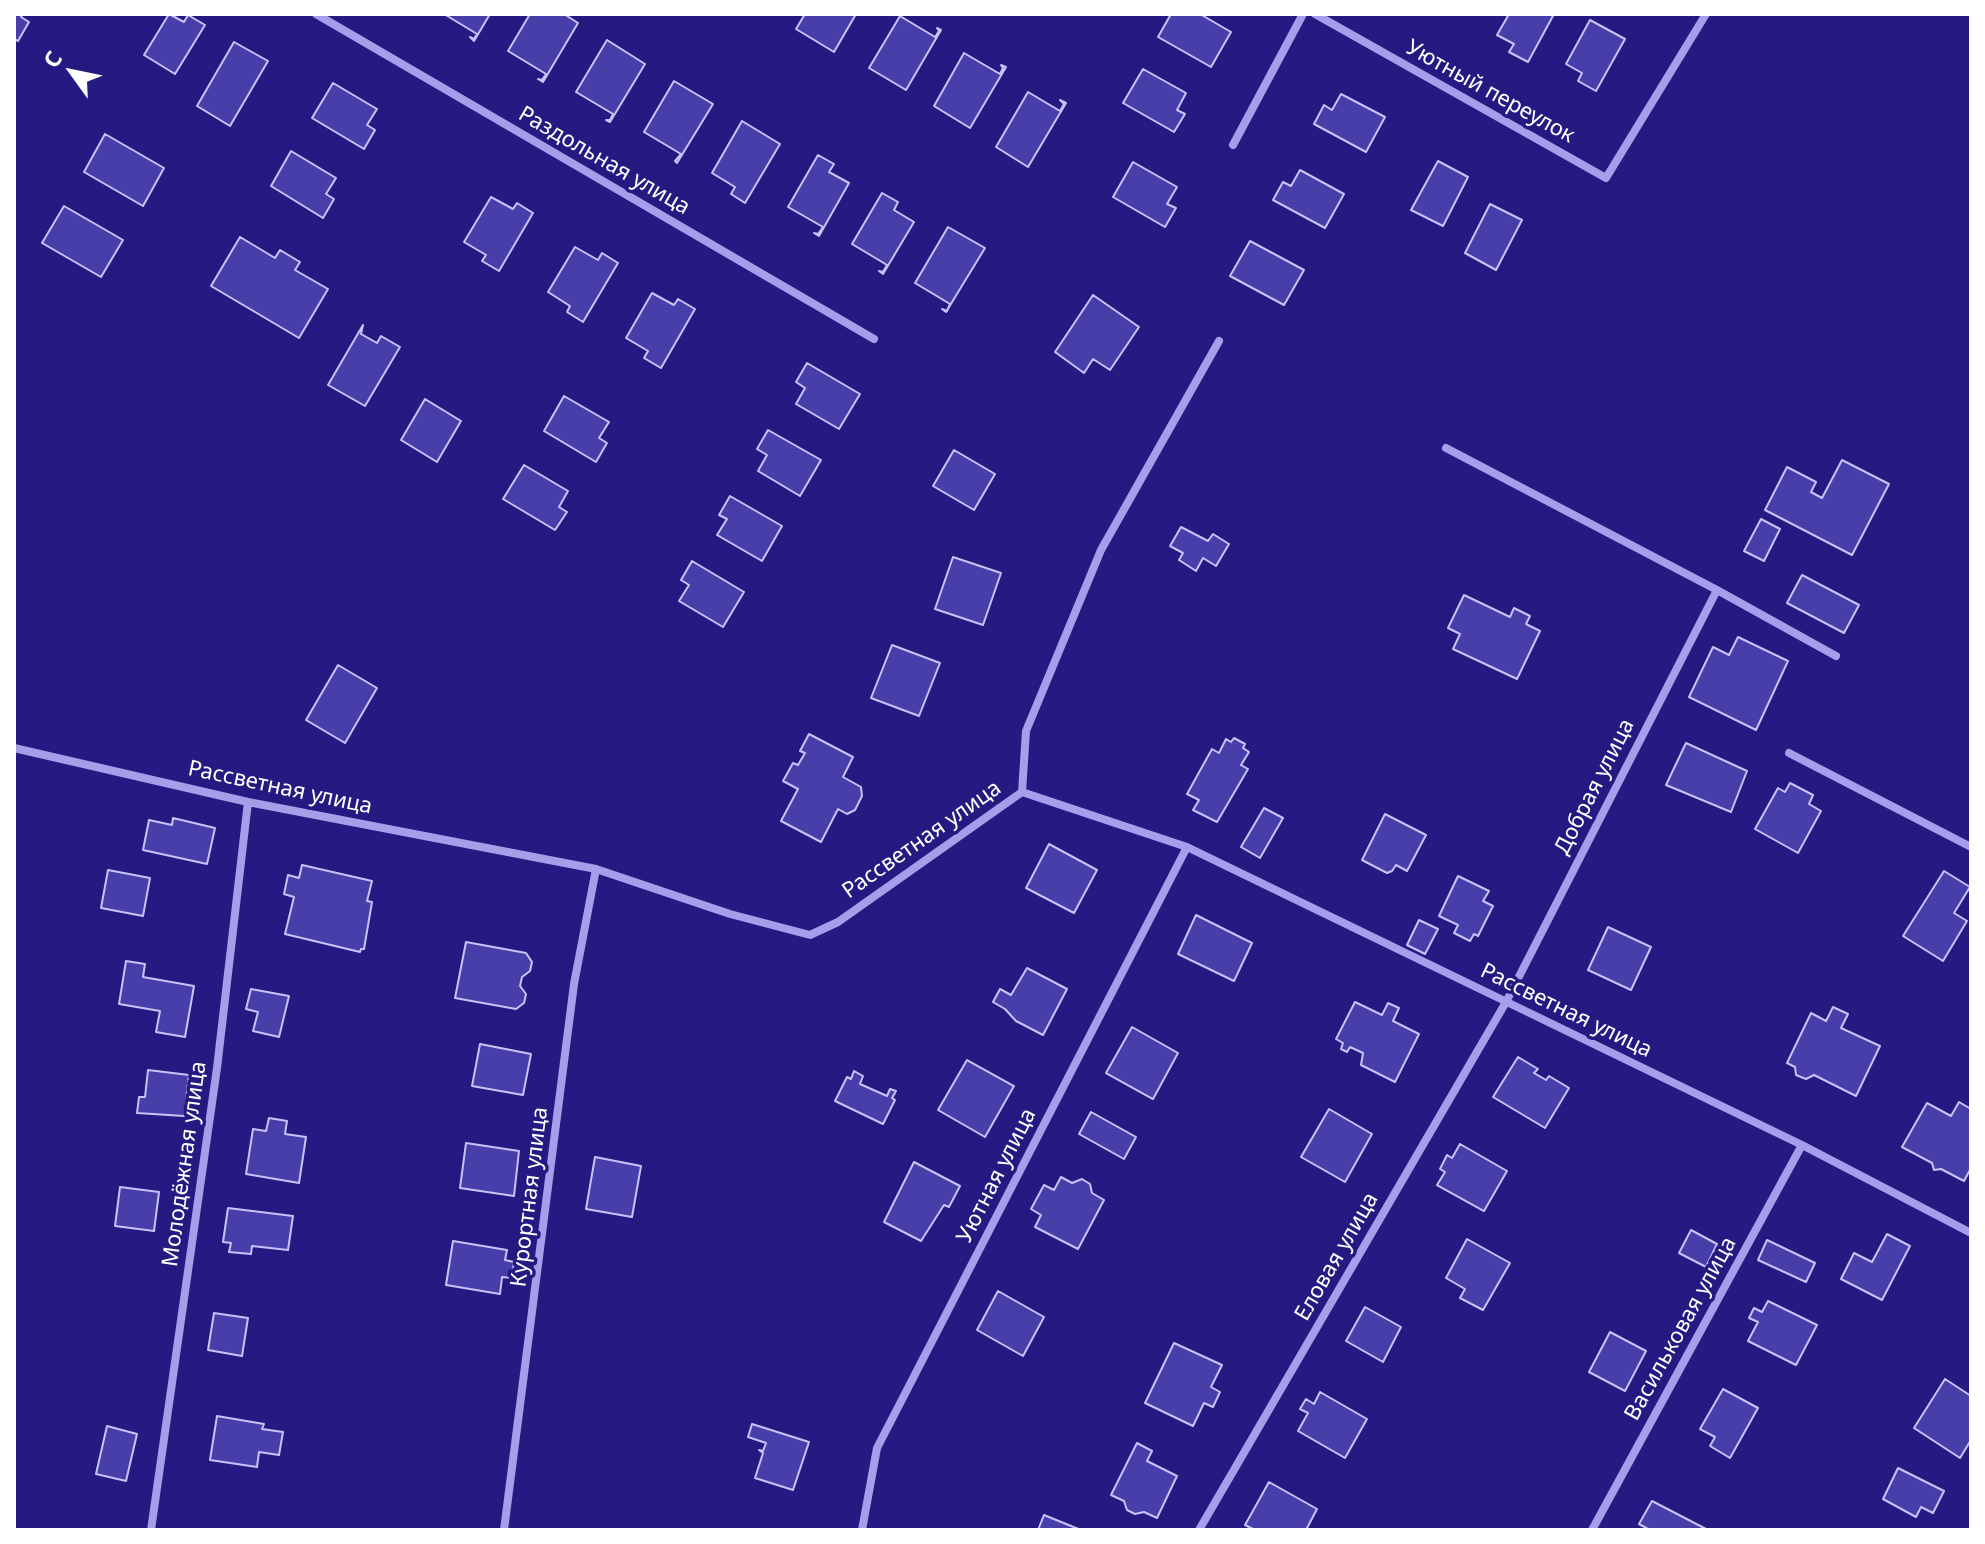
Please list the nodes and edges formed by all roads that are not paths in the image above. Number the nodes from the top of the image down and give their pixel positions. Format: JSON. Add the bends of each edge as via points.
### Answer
{"nodes":[{"id":1,"x":316,"y":14,"type":"edge"},
{"id":2,"x":1303,"y":14,"type":"edge"},
{"id":3,"x":1315,"y":14,"type":"edge"},
{"id":4,"x":1706,"y":14,"type":"edge"},
{"id":5,"x":1233,"y":145,"type":"dead end"},
{"id":6,"x":874,"y":339,"type":"dead end"},
{"id":7,"x":1219,"y":341,"type":"dead end"},
{"id":8,"x":1446,"y":448,"type":"dead end"},
{"id":9,"x":1717,"y":590,"type":"junction"},
{"id":10,"x":1836,"y":656,"type":"dead end"},
{"id":11,"x":14,"y":748,"type":"edge"},
{"id":12,"x":1789,"y":753,"type":"dead end"},
{"id":13,"x":1022,"y":792,"type":"junction"},
{"id":14,"x":248,"y":802,"type":"junction"},
{"id":15,"x":1187,"y":847,"type":"junction"},
{"id":16,"x":1971,"y":847,"type":"edge"},
{"id":17,"x":596,"y":869,"type":"junction"},
{"id":18,"x":1506,"y":1002,"type":"junction"},
{"id":19,"x":1802,"y":1145,"type":"junction"},
{"id":20,"x":1971,"y":1233,"type":"edge"},
{"id":21,"x":151,"y":1530,"type":"edge"},
{"id":22,"x":504,"y":1530,"type":"edge"},
{"id":23,"x":862,"y":1530,"type":"edge"},
{"id":24,"x":1199,"y":1530,"type":"edge"},
{"id":25,"x":1592,"y":1530,"type":"edge"}],
"edges":[{"from":1,"to":6,"type":"street","name":"Раздольная улица"},
{"from":2,"to":5,"type":"street"},
{"from":3,"to":4,"type":"street","name":"Уютный переулок","via":[[1606,178]]},
{"from":7,"to":13,"type":"street","via":[[1101,550],[1026,731]]},
{"from":8,"to":9,"type":"street"},
{"from":9,"to":10,"type":"street"},
{"from":9,"to":18,"type":"street","name":"Добрая улица"},
{"from":11,"to":14,"type":"street","name":"Рассветная улица"},
{"from":12,"to":16,"type":"street"},
{"from":13,"to":15,"type":"street","name":"Рассветная улица"},
{"from":13,"to":17,"type":"street","name":"Рассветная улица","via":[[838,922],[810,935]]},
{"from":14,"to":17,"type":"street","name":"Рассветная улица"},
{"from":14,"to":21,"type":"street","name":"Молодёжная улица","via":[[217,1068]]},
{"from":15,"to":18,"type":"street","name":"Рассветная улица"},
{"from":15,"to":23,"type":"street","name":"Уютная улица","via":[[877,1448]]},
{"from":17,"to":22,"type":"street","name":"Курортная улица","via":[[574,984]]},
{"from":18,"to":19,"type":"street","name":"Рассветная улица"},
{"from":18,"to":24,"type":"street","name":"Еловая улица"},
{"from":19,"to":20,"type":"street","name":"Рассветная улица"},
{"from":19,"to":25,"type":"street","name":"Васильковая улица"}]}
